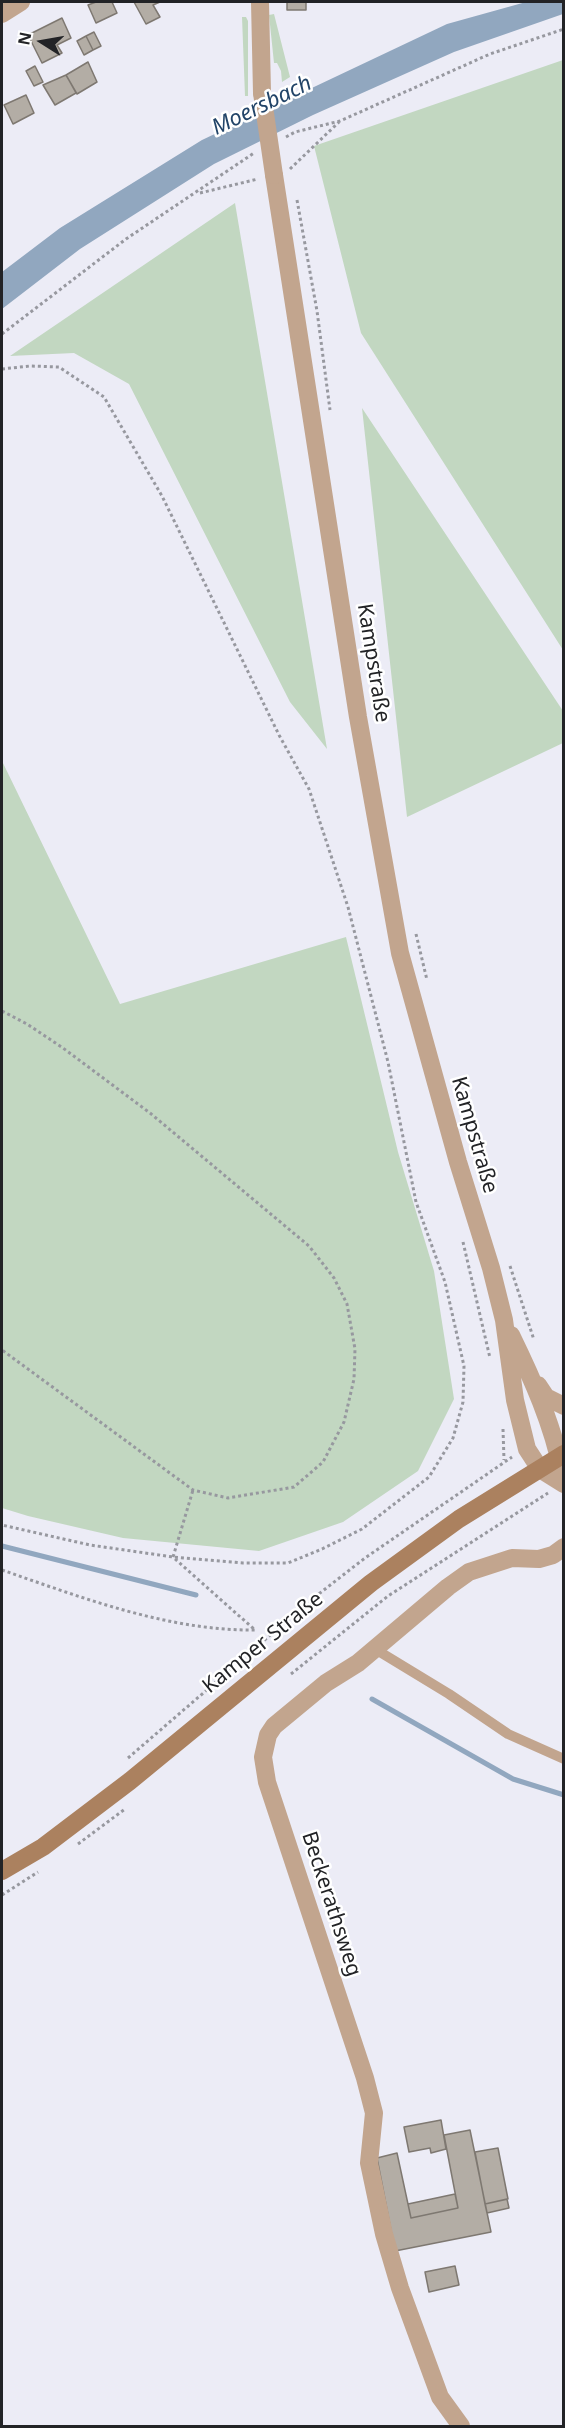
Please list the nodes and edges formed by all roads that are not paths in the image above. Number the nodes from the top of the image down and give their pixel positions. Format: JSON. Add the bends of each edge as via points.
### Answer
{"nodes":[{"id":1,"x":21,"y":2,"type":"edge"},
{"id":2,"x":260,"y":2,"type":"edge"},
{"id":3,"x":2,"y":14,"type":"edge"},
{"id":4,"x":504,"y":1320,"type":"junction"},
{"id":5,"x":525,"y":1362,"type":"junction"},
{"id":6,"x":564,"y":1406,"type":"edge"},
{"id":7,"x":561,"y":1456,"type":"edge"},
{"id":8,"x":540,"y":1469,"type":"junction"},
{"id":9,"x":561,"y":1485,"type":"edge"},
{"id":10,"x":564,"y":1547,"type":"edge"},
{"id":11,"x":375,"y":1649,"type":"junction"},
{"id":12,"x":564,"y":1759,"type":"edge"},
{"id":13,"x":2,"y":1871,"type":"edge"},
{"id":14,"x":461,"y":2427,"type":"edge"}],
"edges":[{"from":1,"to":3,"type":"street"},
{"from":2,"to":4,"type":"street","name":"Kampstraße","bridge":true,"via":[[262,93],[274,175],[358,717],[400,953]]},
{"from":4,"to":5,"type":"street","name":"Kampstraße"},
{"from":4,"to":8,"type":"street","name":"Kampstraße","via":[[515,1400],[527,1449]]},
{"from":5,"to":6,"type":"street","name":"Kampstraße","via":[[546,1397]]},
{"from":5,"to":7,"type":"street","name":"Kampstraße"},
{"from":7,"to":8,"type":"main road","name":"Kamper Straße"},
{"from":7,"to":9,"type":"street"},
{"from":8,"to":9,"type":"street"},
{"from":8,"to":13,"type":"main road","name":"Kamper Straße","via":[[459,1519],[371,1583],[130,1781],[43,1847]]},
{"from":10,"to":11,"type":"street","name":"Beckerathsweg","via":[[538,1559],[512,1558],[469,1572]]},
{"from":11,"to":12,"type":"lane","via":[[508,1734]]},
{"from":11,"to":14,"type":"street","name":"Beckerathsweg","via":[[274,1726],[263,1757],[267,1782],[374,2113],[369,2163],[384,2235],[440,2397]]}]}
